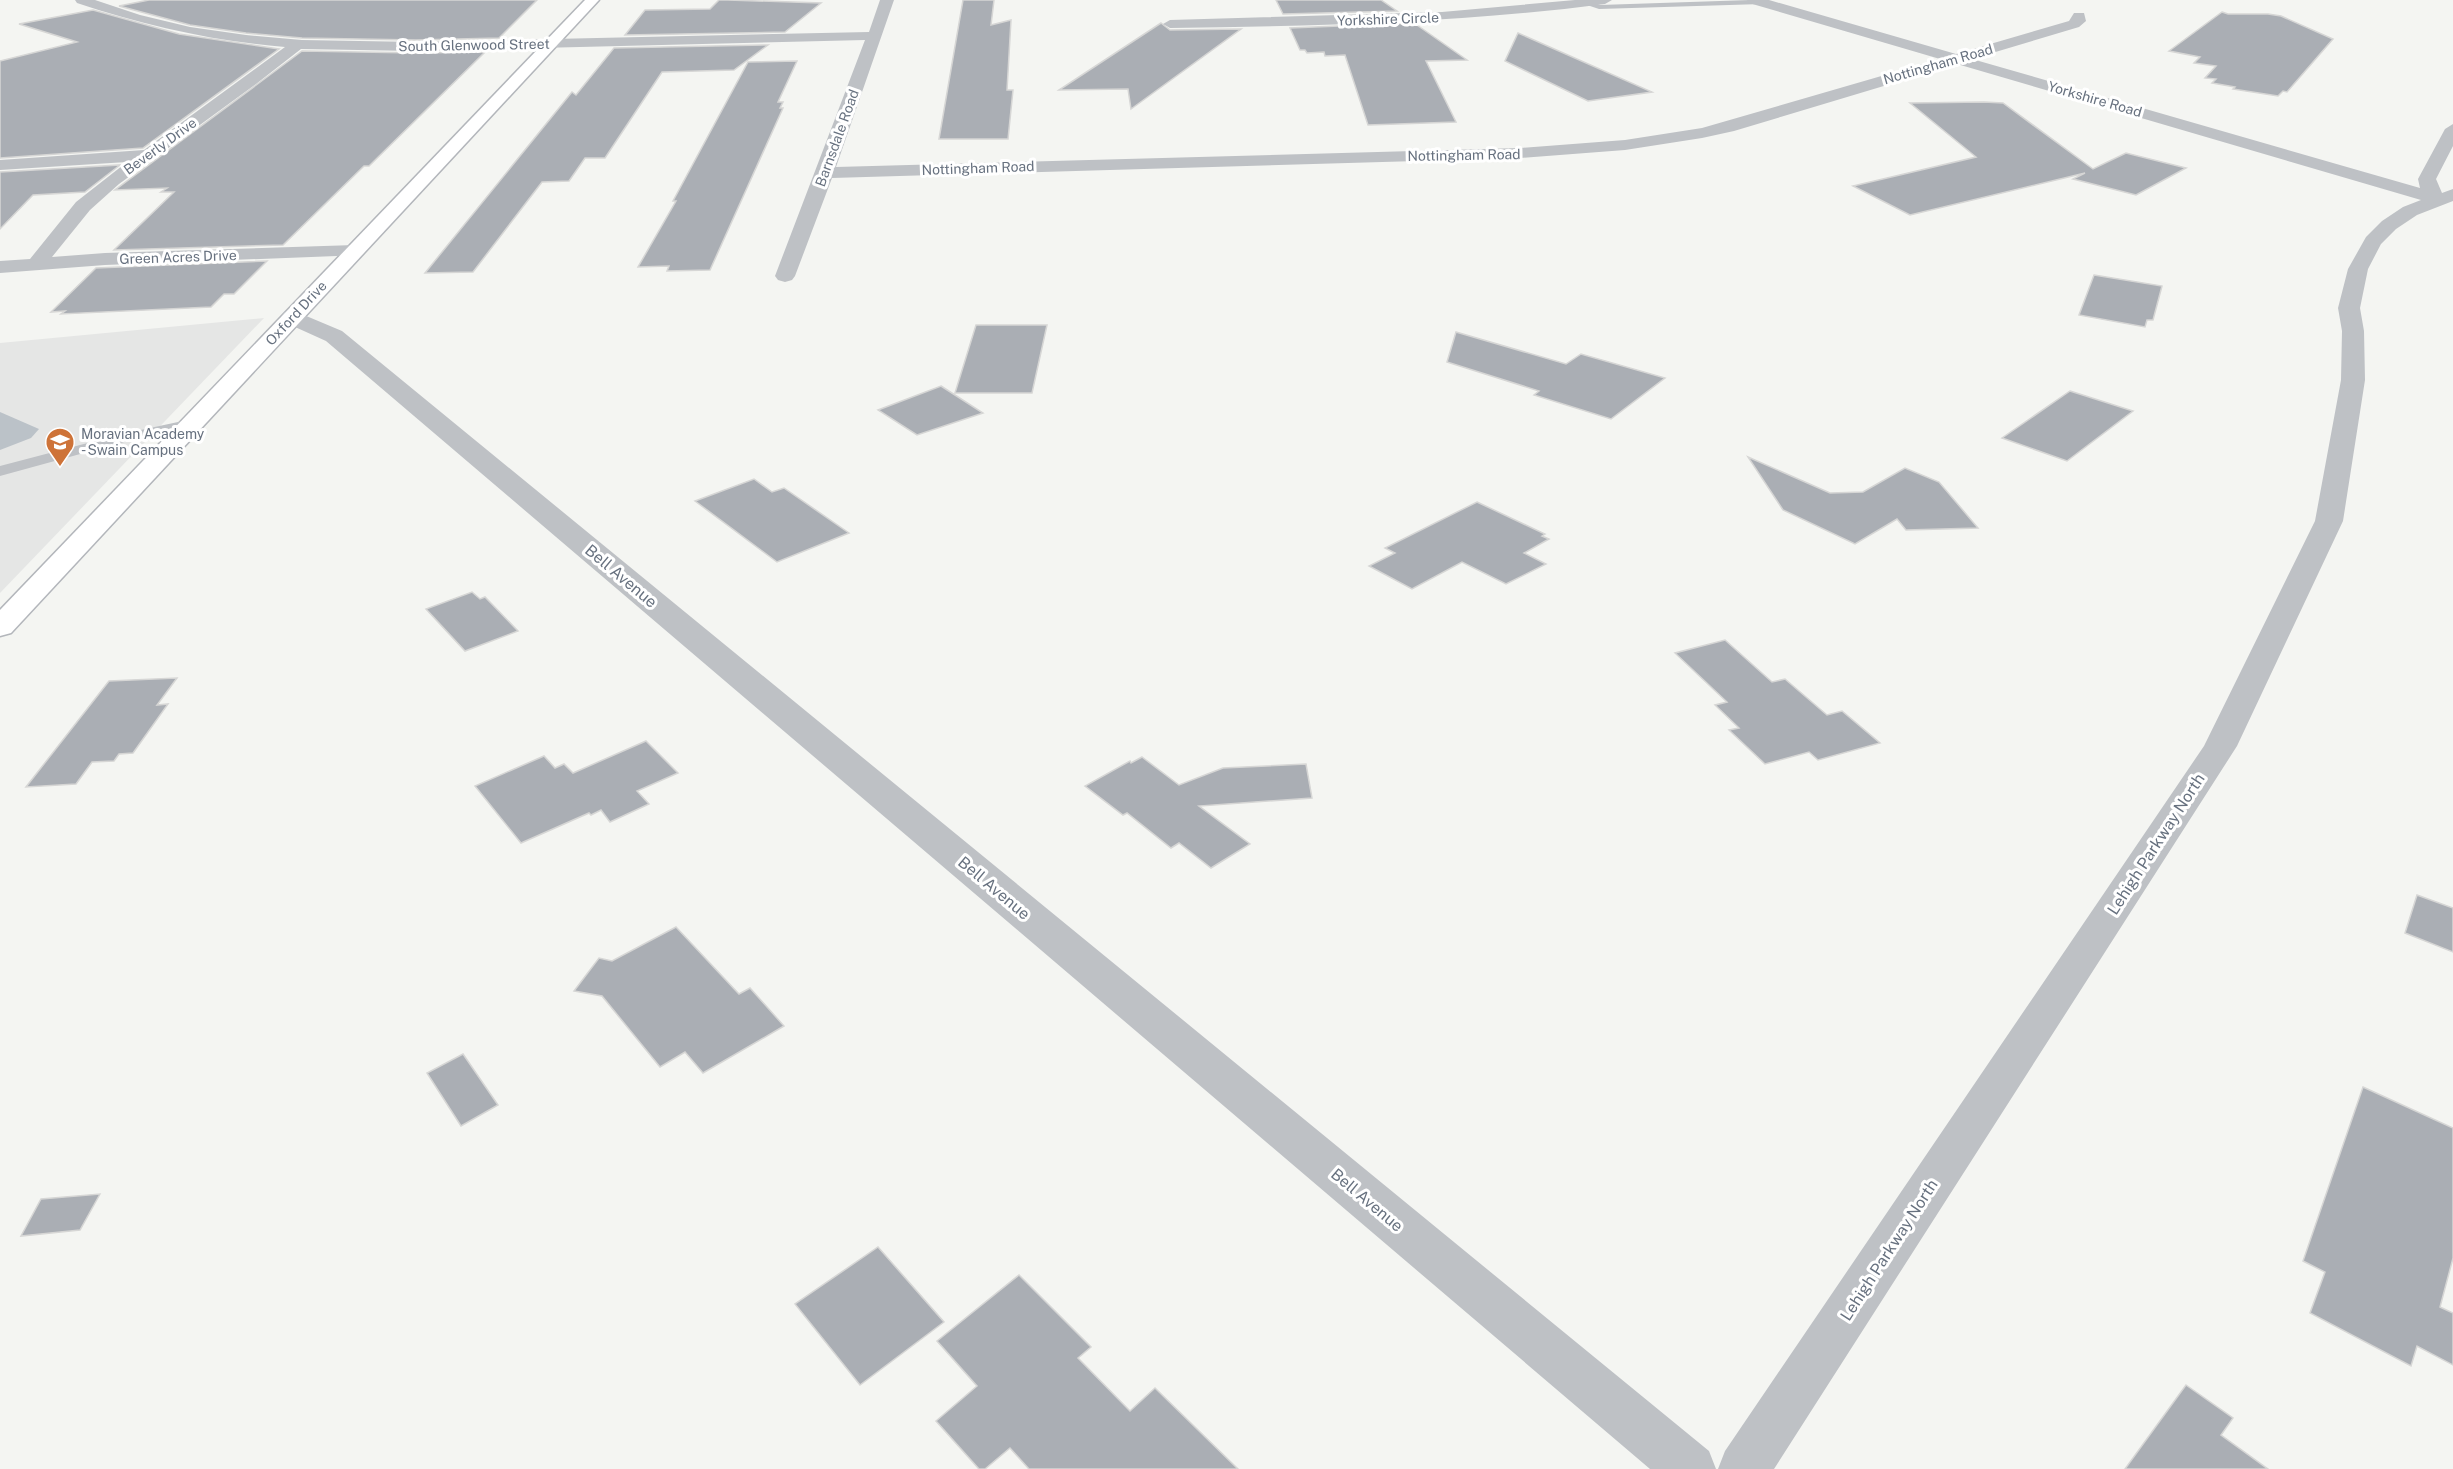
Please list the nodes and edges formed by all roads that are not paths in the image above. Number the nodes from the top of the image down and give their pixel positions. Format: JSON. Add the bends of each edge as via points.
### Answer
{"nodes":[{"id":1,"x":82,"y":0,"type":"edge"},
{"id":2,"x":592,"y":0,"type":"edge"},
{"id":3,"x":887,"y":0,"type":"edge"},
{"id":4,"x":1605,"y":0,"type":"edge"},
{"id":5,"x":1758,"y":1,"type":"edge"},
{"id":6,"x":1587,"y":2,"type":"junction"},
{"id":7,"x":2079,"y":16,"type":"dead end"},
{"id":8,"x":1170,"y":24,"type":"dead end"},
{"id":9,"x":873,"y":36,"type":"junction"},
{"id":10,"x":553,"y":43,"type":"junction"},
{"id":11,"x":298,"y":44,"type":"junction"},
{"id":12,"x":1956,"y":59,"type":"junction"},
{"id":13,"x":2453,"y":129,"type":"edge"},
{"id":14,"x":147,"y":154,"type":"junction"},
{"id":15,"x":0,"y":165,"type":"edge"},
{"id":16,"x":825,"y":172,"type":"junction"},
{"id":17,"x":2445,"y":197,"type":"edge"},
{"id":18,"x":355,"y":251,"type":"junction"},
{"id":19,"x":36,"y":264,"type":"junction"},
{"id":20,"x":0,"y":267,"type":"edge"},
{"id":21,"x":785,"y":276,"type":"dead end"},
{"id":22,"x":292,"y":317,"type":"junction"},
{"id":23,"x":192,"y":423,"type":"junction"},
{"id":24,"x":0,"y":471,"type":"edge"},
{"id":25,"x":0,"y":627,"type":"edge"},
{"id":26,"x":1690,"y":1469,"type":"edge"},
{"id":27,"x":1744,"y":1469,"type":"edge"}],
"edges":[{"from":1,"to":11,"type":"street","name":"South Glenwood Street","via":[[171,29]]},
{"from":2,"to":10,"type":"main road","name":"Oxford Drive"},
{"from":3,"to":9,"type":"street","name":"Barnsdale Road"},
{"from":4,"to":6,"type":"street","name":"Yorkshire Circle"},
{"from":5,"to":6,"type":"lane","via":[[1599,7]]},
{"from":5,"to":12,"type":"street","name":"Yorkshire Road"},
{"from":6,"to":8,"type":"street","name":"Yorkshire Circle","via":[[1430,17]]},
{"from":7,"to":12,"type":"street","name":"Nottingham Road","via":[[2074,24]]},
{"from":9,"to":10,"type":"street","name":"South Glenwood Street"},
{"from":9,"to":16,"type":"street","name":"Barnsdale Road"},
{"from":10,"to":11,"type":"street","name":"South Glenwood Street"},
{"from":10,"to":18,"type":"main road","name":"Oxford Drive"},
{"from":11,"to":14,"type":"street","name":"Beverly Drive"},
{"from":12,"to":16,"type":"street","name":"Nottingham Road","via":[[1728,127],[1613,147],[1521,153]]},
{"from":12,"to":17,"type":"street","name":"Yorkshire Road"},
{"from":13,"to":17,"type":"street","via":[[2427,179],[2429,188]]},
{"from":14,"to":15,"type":"street"},
{"from":14,"to":19,"type":"street","name":"Beverly Drive","via":[[83,206]]},
{"from":16,"to":21,"type":"street","name":"Barnsdale Road"},
{"from":17,"to":27,"type":"street","name":"Lehigh Parkway North","via":[[2410,211],[2389,225],[2373,241],[2358,269],[2349,308],[2353,380],[2329,521],[2220,746]]},
{"from":18,"to":19,"type":"street","name":"Green Acres Drive"},
{"from":18,"to":22,"type":"main road","name":"Oxford Drive"},
{"from":19,"to":20,"type":"street","name":"Green Acres Drive"},
{"from":22,"to":23,"type":"main road","name":"Oxford Drive"},
{"from":22,"to":26,"type":"street","name":"Bell Avenue","via":[[334,336]]},
{"from":23,"to":24,"type":"lane"},
{"from":23,"to":25,"type":"main road","name":"Oxford Drive"}]}
